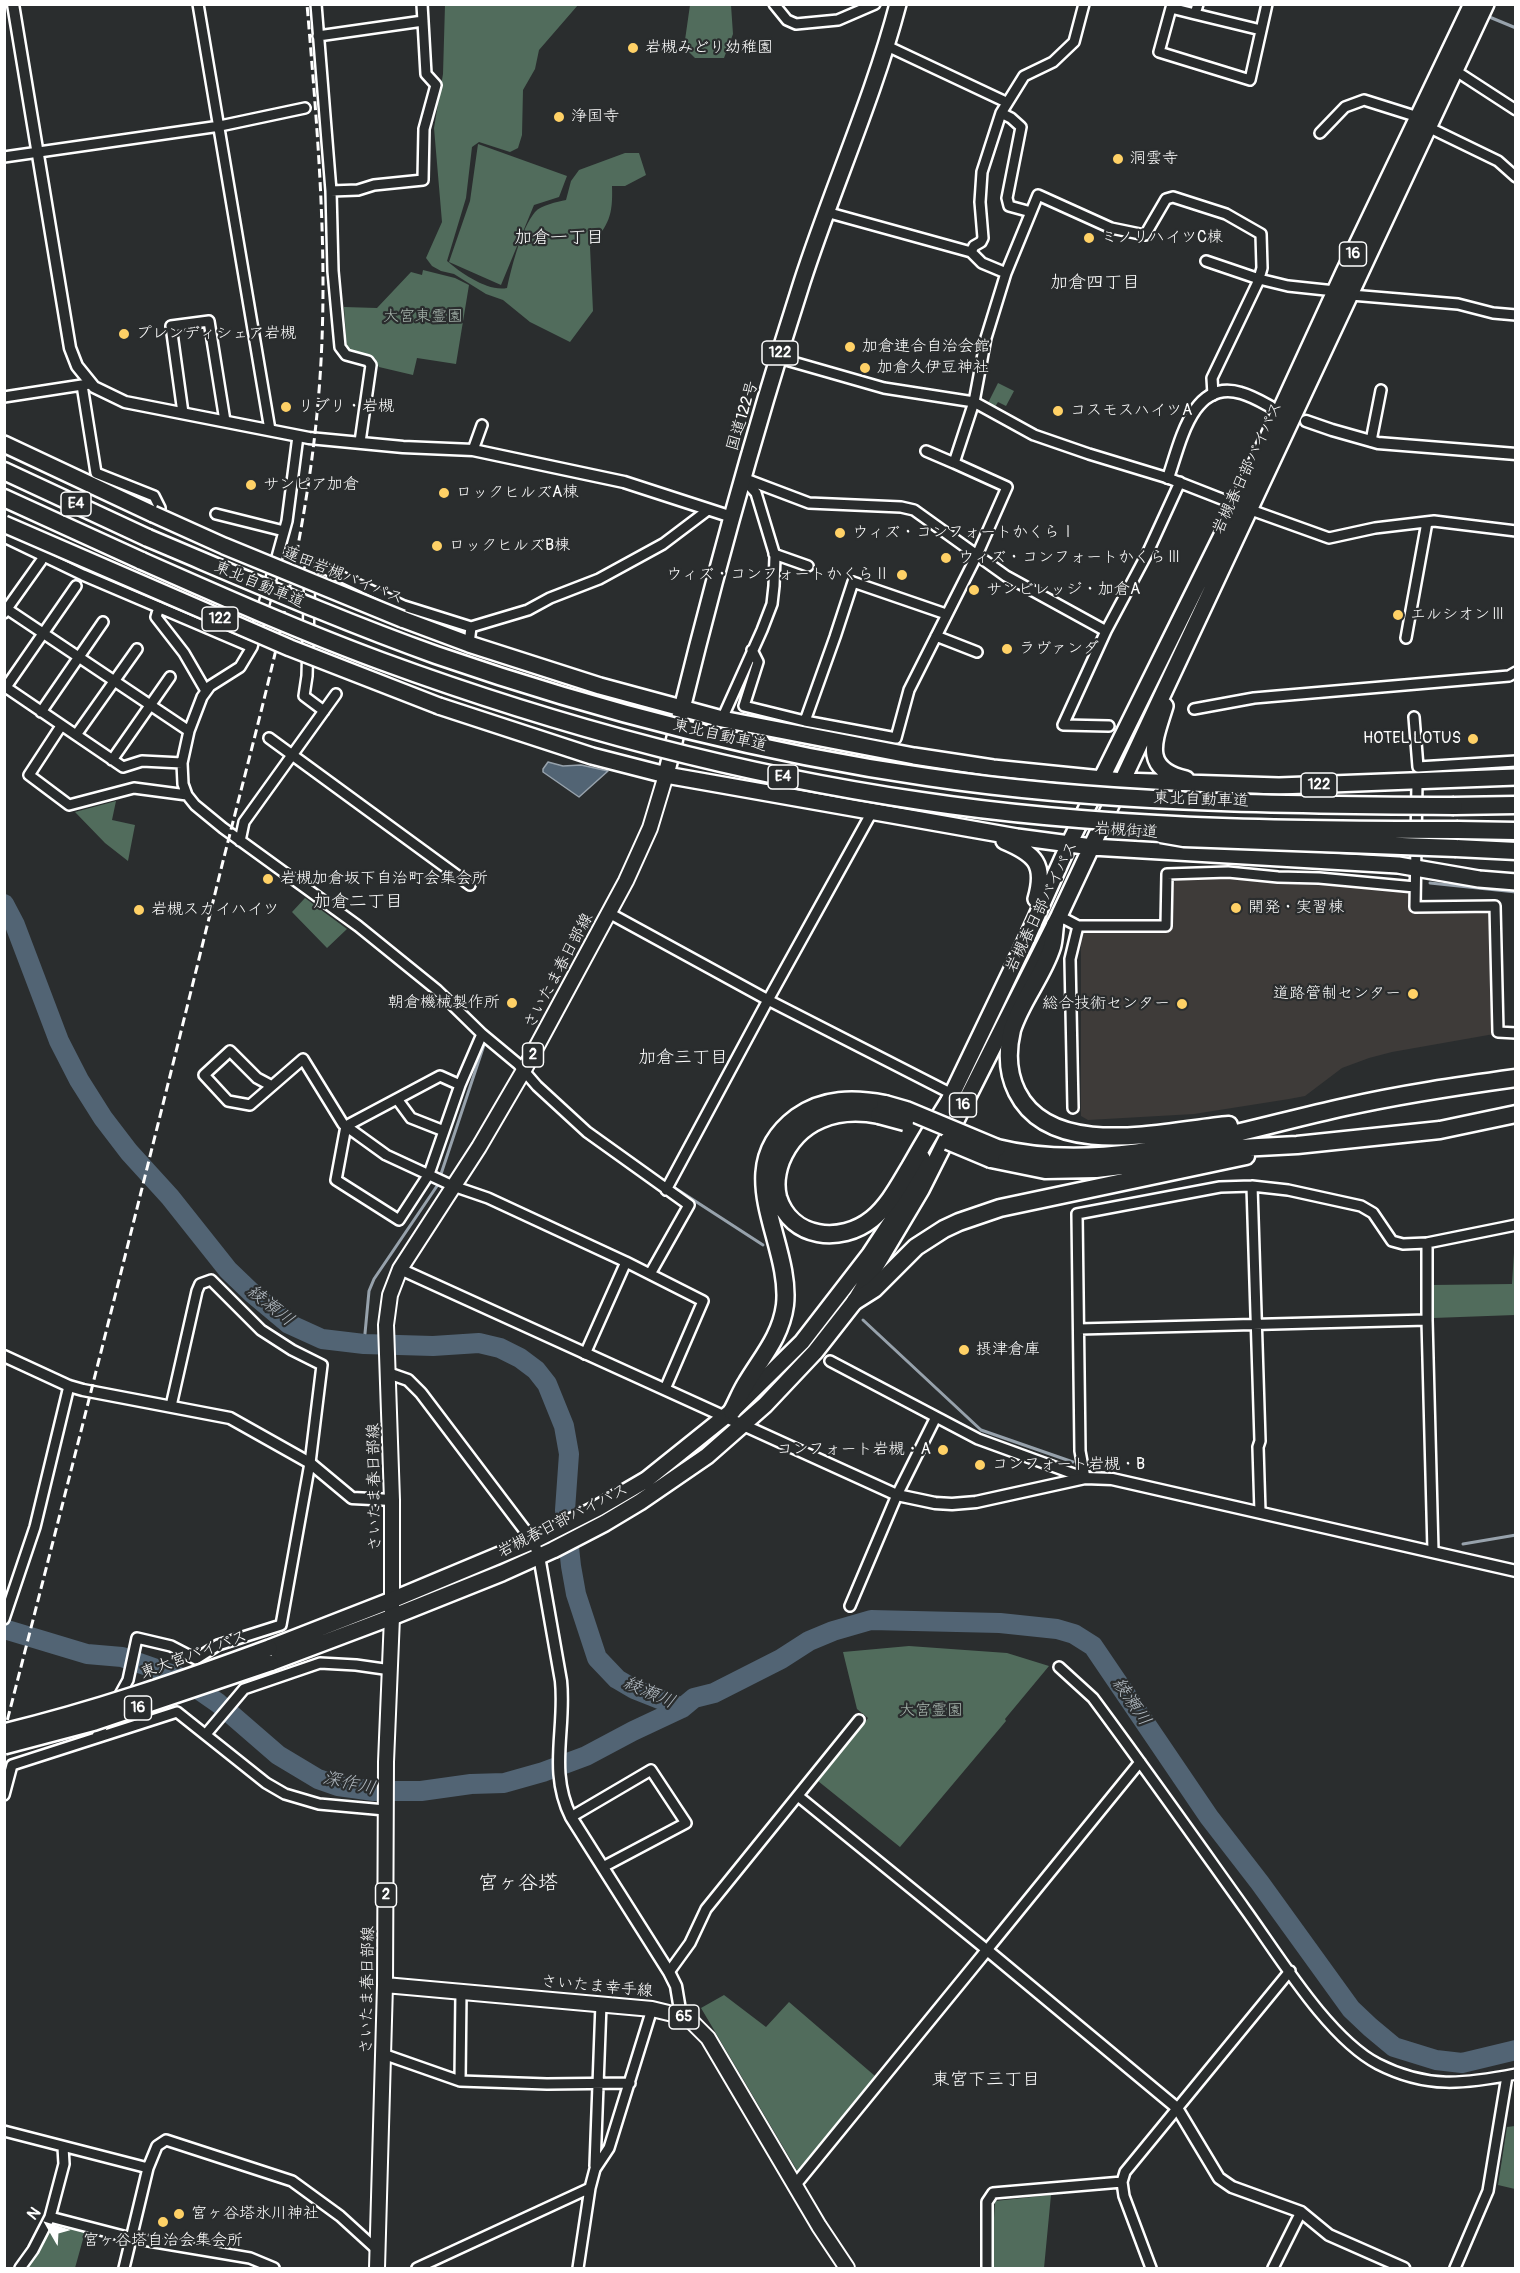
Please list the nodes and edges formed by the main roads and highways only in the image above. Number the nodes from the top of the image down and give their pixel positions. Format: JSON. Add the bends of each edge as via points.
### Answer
{"nodes":[{"id":1,"x":898,"y":4,"type":"edge"},
{"id":2,"x":1472,"y":4,"type":"edge"},
{"id":3,"x":1486,"y":4,"type":"edge"},
{"id":4,"x":1424,"y":123,"type":"junction"},
{"id":5,"x":4,"y":444,"type":"edge"},
{"id":6,"x":4,"y":471,"type":"edge"},
{"id":7,"x":4,"y":498,"type":"edge"},
{"id":8,"x":1243,"y":507,"type":"junction"},
{"id":9,"x":4,"y":524,"type":"edge"},
{"id":10,"x":1182,"y":652,"type":"junction"},
{"id":11,"x":682,"y":707,"type":"junction"},
{"id":12,"x":1116,"y":749,"type":"junction"},
{"id":13,"x":666,"y":775,"type":"junction"},
{"id":14,"x":1060,"y":776,"type":"junction"},
{"id":15,"x":1515,"y":777,"type":"edge"},
{"id":16,"x":1101,"y":779,"type":"junction"},
{"id":17,"x":1122,"y":781,"type":"junction"},
{"id":18,"x":1280,"y":786,"type":"junction"},
{"id":19,"x":1515,"y":805,"type":"edge"},
{"id":20,"x":1067,"y":819,"type":"junction"},
{"id":21,"x":978,"y":830,"type":"junction"},
{"id":22,"x":1515,"y":831,"type":"edge"},
{"id":23,"x":1068,"y":844,"type":"junction"},
{"id":24,"x":1092,"y":847,"type":"junction"},
{"id":25,"x":1515,"y":851,"type":"edge"},
{"id":26,"x":1515,"y":882,"type":"edge"},
{"id":27,"x":1057,"y":921,"type":"junction"},
{"id":28,"x":1000,"y":994,"type":"junction"},
{"id":29,"x":1515,"y":1078,"type":"edge"},
{"id":30,"x":951,"y":1097,"type":"junction"},
{"id":31,"x":882,"y":1109,"type":"junction"},
{"id":32,"x":1515,"y":1113,"type":"edge"},
{"id":33,"x":1289,"y":1121,"type":"junction"},
{"id":34,"x":1297,"y":1145,"type":"junction"},
{"id":35,"x":994,"y":1153,"type":"junction"},
{"id":36,"x":855,"y":1301,"type":"junction"},
{"id":37,"x":728,"y":1414,"type":"junction"},
{"id":38,"x":392,"y":1600,"type":"junction"},
{"id":39,"x":392,"y":1617,"type":"junction"},
{"id":40,"x":269,"y":1655,"type":"junction"},
{"id":41,"x":4,"y":1732,"type":"edge"},
{"id":42,"x":4,"y":1746,"type":"edge"},
{"id":43,"x":385,"y":1985,"type":"junction"},
{"id":44,"x":376,"y":2268,"type":"edge"},
{"id":45,"x":847,"y":2268,"type":"edge"}],
"edges":[{"from":1,"to":11,"type":"highway","name":"国道122号","number":"122","via":[[887,46],[826,212],[742,478]]},
{"from":2,"to":4,"type":"highway","name":"岩槻春日部バイパス","number":"16"},
{"from":3,"to":4,"type":"highway","name":"岩槻春日部バイパス","number":"16","via":[[1456,71]]},
{"from":4,"to":8,"type":"highway","name":"岩槻春日部バイパス","number":"16","via":[[1351,295]]},
{"from":4,"to":8,"type":"highway","name":"岩槻春日部バイパス","number":"16","via":[[1335,291]]},
{"from":5,"to":11,"type":"highway","name":"蓮田岩槻バイパス","number":"122","bridge":true,"via":[[156,511],[224,546],[402,619],[600,686]]},
{"from":6,"to":19,"type":"highway","name":"東北自動車道","number":"E4","bridge":true,"via":[[148,538],[356,625],[486,671],[698,733],[929,777],[1063,793],[1156,799]]},
{"from":7,"to":20,"type":"highway","name":"東北自動車道","number":"E4","bridge":true,"via":[[295,627],[507,704],[640,743],[764,773],[865,793]]},
{"from":8,"to":10,"type":"highway","name":"岩槻春日部バイパス","number":"16"},
{"from":8,"to":12,"type":"highway","name":"岩槻春日部バイパス","number":"16"},
{"from":9,"to":13,"type":"highway","number":"122","bridge":true,"via":[[290,648],[439,706],[592,756]]},
{"from":10,"to":17,"type":"highway","name":"岩槻春日部バイパス","number":"16"},
{"from":10,"to":18,"type":"highway","via":[[1154,743],[1160,767],[1189,779]]},
{"from":11,"to":13,"type":"highway","name":"国道122号","number":"122"},
{"from":11,"to":14,"type":"highway","number":"122","via":[[722,719],[914,756]]},
{"from":12,"to":14,"type":"highway","via":[[1082,774]]},
{"from":12,"to":16,"type":"highway","name":"岩槻春日部バイパス","number":"16"},
{"from":13,"to":21,"type":"highway","name":"岩槻街道","number":"122"},
{"from":13,"to":38,"type":"main road","name":"さいたま春日部線","number":"2","via":[[639,856],[609,913],[479,1147],[440,1179],[390,1295],[386,1325]]},
{"from":14,"to":16,"type":"highway","number":"122"},
{"from":15,"to":18,"type":"highway","number":"122"},
{"from":16,"to":17,"type":"highway","number":"122"},
{"from":16,"to":23,"type":"highway","name":"岩槻春日部バイパス","number":"16"},
{"from":17,"to":18,"type":"highway","number":"122"},
{"from":17,"to":24,"type":"highway","name":"岩槻春日部バイパス","number":"16"},
{"from":20,"to":22,"type":"highway","name":"東北自動車道","number":"E4","bridge":true,"via":[[1276,829]]},
{"from":20,"to":25,"type":"highway","bridge":true,"via":[[1185,838]]},
{"from":21,"to":23,"type":"highway","name":"岩槻街道","number":"122"},
{"from":21,"to":28,"type":"highway","via":[[1029,853],[1040,870],[1041,883],[1033,908]]},
{"from":23,"to":24,"type":"highway","name":"岩槻街道","number":"122"},
{"from":23,"to":28,"type":"highway","name":"岩槻春日部バイパス","number":"16"},
{"from":24,"to":26,"type":"highway","name":"岩槻街道","number":"122","via":[[1320,859]]},
{"from":24,"to":27,"type":"highway","name":"岩槻春日部バイパス","number":"16"},
{"from":27,"to":33,"type":"highway","via":[[1052,948],[1019,1012],[1008,1055],[1015,1088],[1031,1112],[1053,1126],[1098,1136],[1141,1136]]},
{"from":27,"to":36,"type":"highway","name":"岩槻春日部バイパス","number":"16","via":[[921,1190]]},
{"from":28,"to":30,"type":"highway","name":"岩槻春日部バイパス","number":"16"},
{"from":29,"to":33,"type":"highway","via":[[1432,1089]]},
{"from":30,"to":31,"type":"highway","via":[[899,1186],[873,1218],[843,1235],[820,1234],[800,1226],[783,1207],[777,1189],[779,1165],[788,1145],[822,1117]]},
{"from":30,"to":37,"type":"highway","name":"岩槻春日部バイパス","number":"16","via":[[903,1199],[870,1254],[802,1342]]},
{"from":31,"to":35,"type":"highway","bridge":true,"via":[[906,1110]]},
{"from":31,"to":37,"type":"highway","via":[[849,1100],[818,1106],[790,1123],[771,1150],[763,1178],[764,1196],[784,1272],[785,1308],[776,1337]]},
{"from":32,"to":34,"type":"highway","via":[[1440,1130]]},
{"from":33,"to":35,"type":"highway","via":[[1107,1156]]},
{"from":34,"to":35,"type":"highway","via":[[1221,1149],[1081,1170],[1026,1167]]},
{"from":34,"to":36,"type":"highway","via":[[980,1214],[929,1238],[874,1289]]},
{"from":36,"to":39,"type":"highway","name":"岩槻春日部バイパス","number":"16","via":[[790,1381],[743,1425],[676,1478],[605,1523],[546,1553]]},
{"from":37,"to":38,"type":"highway","name":"岩槻春日部バイパス","number":"16","via":[[646,1480],[598,1509],[533,1541]]},
{"from":38,"to":39,"type":"main road","name":"さいたま春日部線","number":"2"},
{"from":38,"to":40,"type":"highway","name":"東大宮バイパス","number":"16"},
{"from":39,"to":40,"type":"highway","name":"東大宮バイパス","number":"16"},
{"from":39,"to":43,"type":"main road","name":"さいたま春日部線","number":"2","via":[[386,1762]]},
{"from":40,"to":41,"type":"highway","name":"東大宮バイパス","number":"16","bridge":true},
{"from":40,"to":42,"type":"highway","name":"東大宮バイパス","number":"16","bridge":true,"via":[[95,1722]]},
{"from":43,"to":44,"type":"main road","name":"さいたま春日部線","number":"2"},
{"from":43,"to":45,"type":"main road","name":"さいたま幸手線","number":"65","via":[[652,2009],[691,2021],[708,2038]]}]}
